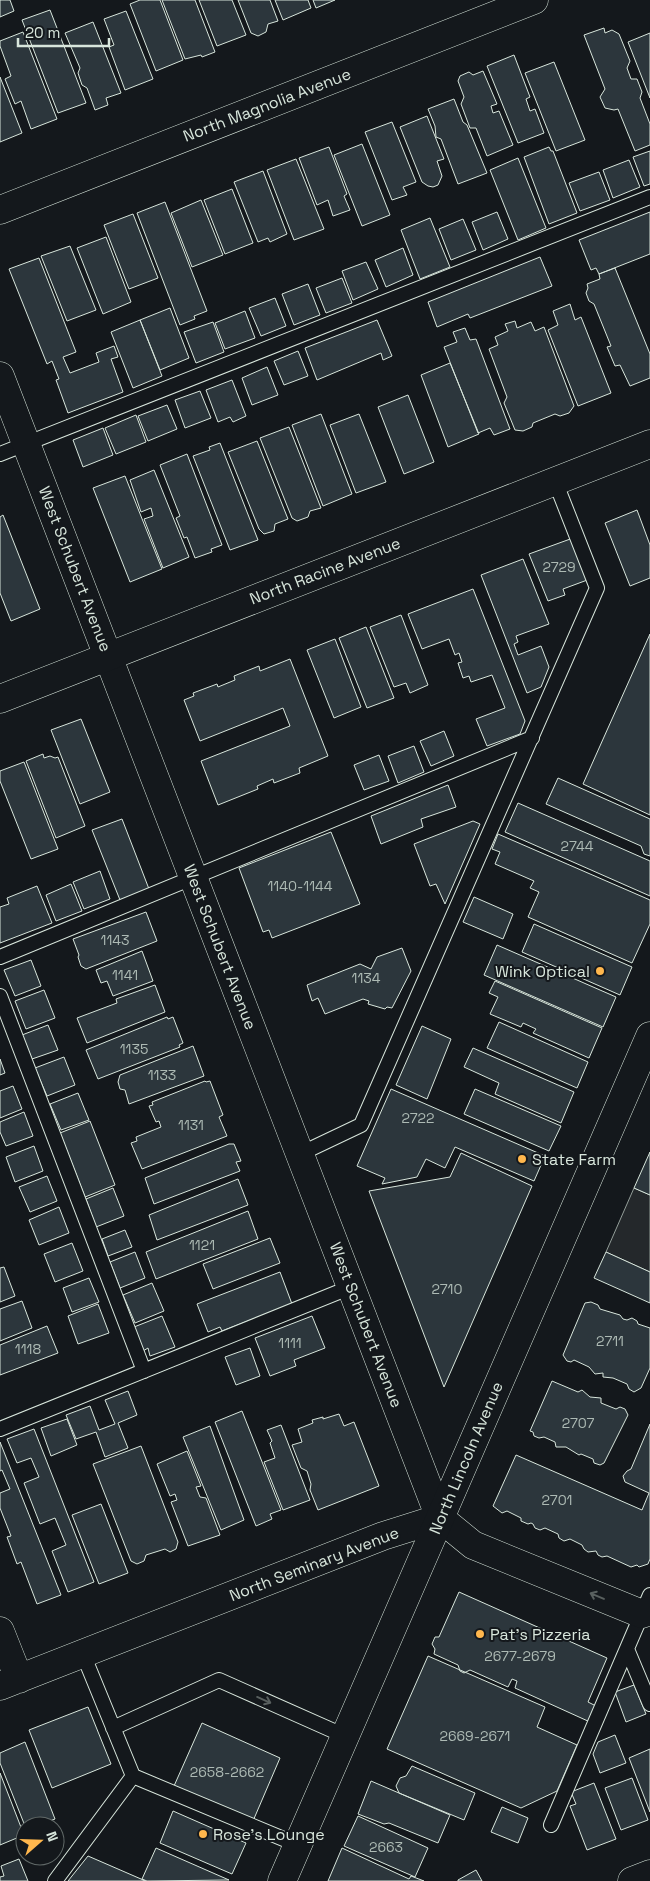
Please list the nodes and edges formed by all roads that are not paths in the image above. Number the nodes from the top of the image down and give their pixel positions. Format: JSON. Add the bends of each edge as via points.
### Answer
{"nodes":[{"id":1,"x":534,"y":0,"type":"edge"},
{"id":2,"x":650,"y":197,"type":"edge"},
{"id":3,"x":0,"y":210,"type":"edge"},
{"id":4,"x":0,"y":376,"type":"edge"},
{"id":5,"x":26,"y":444,"type":"junction"},
{"id":6,"x":650,"y":444,"type":"edge"},
{"id":7,"x":0,"y":454,"type":"edge"},
{"id":8,"x":555,"y":481,"type":"junction"},
{"id":9,"x":108,"y":656,"type":"junction"},
{"id":10,"x":0,"y":699,"type":"edge"},
{"id":11,"x":532,"y":738,"type":"junction"},
{"id":12,"x":194,"y":878,"type":"junction"},
{"id":13,"x":0,"y":957,"type":"edge"},
{"id":14,"x":0,"y":996,"type":"edge"},
{"id":15,"x":650,"y":1036,"type":"edge"},
{"id":16,"x":300,"y":1154,"type":"junction"},
{"id":17,"x":351,"y":1287,"type":"junction"},
{"id":18,"x":144,"y":1371,"type":"junction"},
{"id":19,"x":0,"y":1429,"type":"edge"},
{"id":20,"x":440,"y":1518,"type":"junction"},
{"id":21,"x":647,"y":1607,"type":"edge"},
{"id":22,"x":0,"y":1631,"type":"edge"},
{"id":23,"x":627,"y":1649,"type":"junction"},
{"id":24,"x":83,"y":1654,"type":"junction"},
{"id":25,"x":9,"y":1683,"type":"edge"},
{"id":26,"x":650,"y":1704,"type":"edge"},
{"id":27,"x":113,"y":1728,"type":"junction"},
{"id":28,"x":345,"y":1736,"type":"junction"},
{"id":29,"x":133,"y":1776,"type":"junction"},
{"id":30,"x":551,"y":1824,"type":"dead end"},
{"id":31,"x":298,"y":1845,"type":"junction"},
{"id":32,"x":650,"y":1874,"type":"edge"},
{"id":33,"x":55,"y":1881,"type":"edge"},
{"id":34,"x":282,"y":1881,"type":"edge"},
{"id":35,"x":632,"y":1881,"type":"edge"}],
"edges":[{"from":1,"to":3,"type":"street","name":"North Magnolia Avenue"},
{"from":2,"to":5,"type":"lane"},
{"from":4,"to":5,"type":"street","name":"West Schubert Avenue"},
{"from":5,"to":7,"type":"lane"},
{"from":5,"to":9,"type":"street","name":"West Schubert Avenue"},
{"from":6,"to":8,"type":"street","name":"North Racine Avenue"},
{"from":8,"to":9,"type":"street","name":"North Racine Avenue"},
{"from":8,"to":11,"type":"lane","via":[[598,588]]},
{"from":9,"to":10,"type":"street","name":"North Racine Avenue"},
{"from":9,"to":12,"type":"street","name":"West Schubert Avenue"},
{"from":11,"to":12,"type":"lane"},
{"from":11,"to":16,"type":"lane","via":[[361,1125]]},
{"from":12,"to":13,"type":"lane"},
{"from":12,"to":16,"type":"street","name":"West Schubert Avenue"},
{"from":14,"to":18,"type":"lane"},
{"from":15,"to":20,"type":"street","name":"North Lincoln Avenue"},
{"from":16,"to":17,"type":"street","name":"West Schubert Avenue"},
{"from":17,"to":18,"type":"lane"},
{"from":17,"to":20,"type":"street","name":"West Schubert Avenue"},
{"from":18,"to":19,"type":"lane"},
{"from":21,"to":20,"type":"street","one_way":true,"via":[[472,1544]]},
{"from":20,"to":24,"type":"street","name":"North Seminary Avenue","via":[[383,1536]]},
{"from":20,"to":28,"type":"street","name":"North Lincoln Avenue"},
{"from":21,"to":23,"type":"lane"},
{"from":22,"to":25,"type":"street"},
{"from":23,"to":26,"type":"lane"},
{"from":23,"to":30,"type":"lane"},
{"from":24,"to":25,"type":"street","name":"North Seminary Avenue"},
{"from":24,"to":27,"type":"lane"},
{"from":27,"to":28,"type":"lane","one_way":true,"via":[[219,1680]]},
{"from":27,"to":29,"type":"lane"},
{"from":28,"to":31,"type":"street","name":"North Lincoln Avenue"},
{"from":29,"to":31,"type":"lane"},
{"from":29,"to":33,"type":"lane"},
{"from":31,"to":34,"type":"street","name":"North Lincoln Avenue"},
{"from":32,"to":35,"type":"street"}]}
